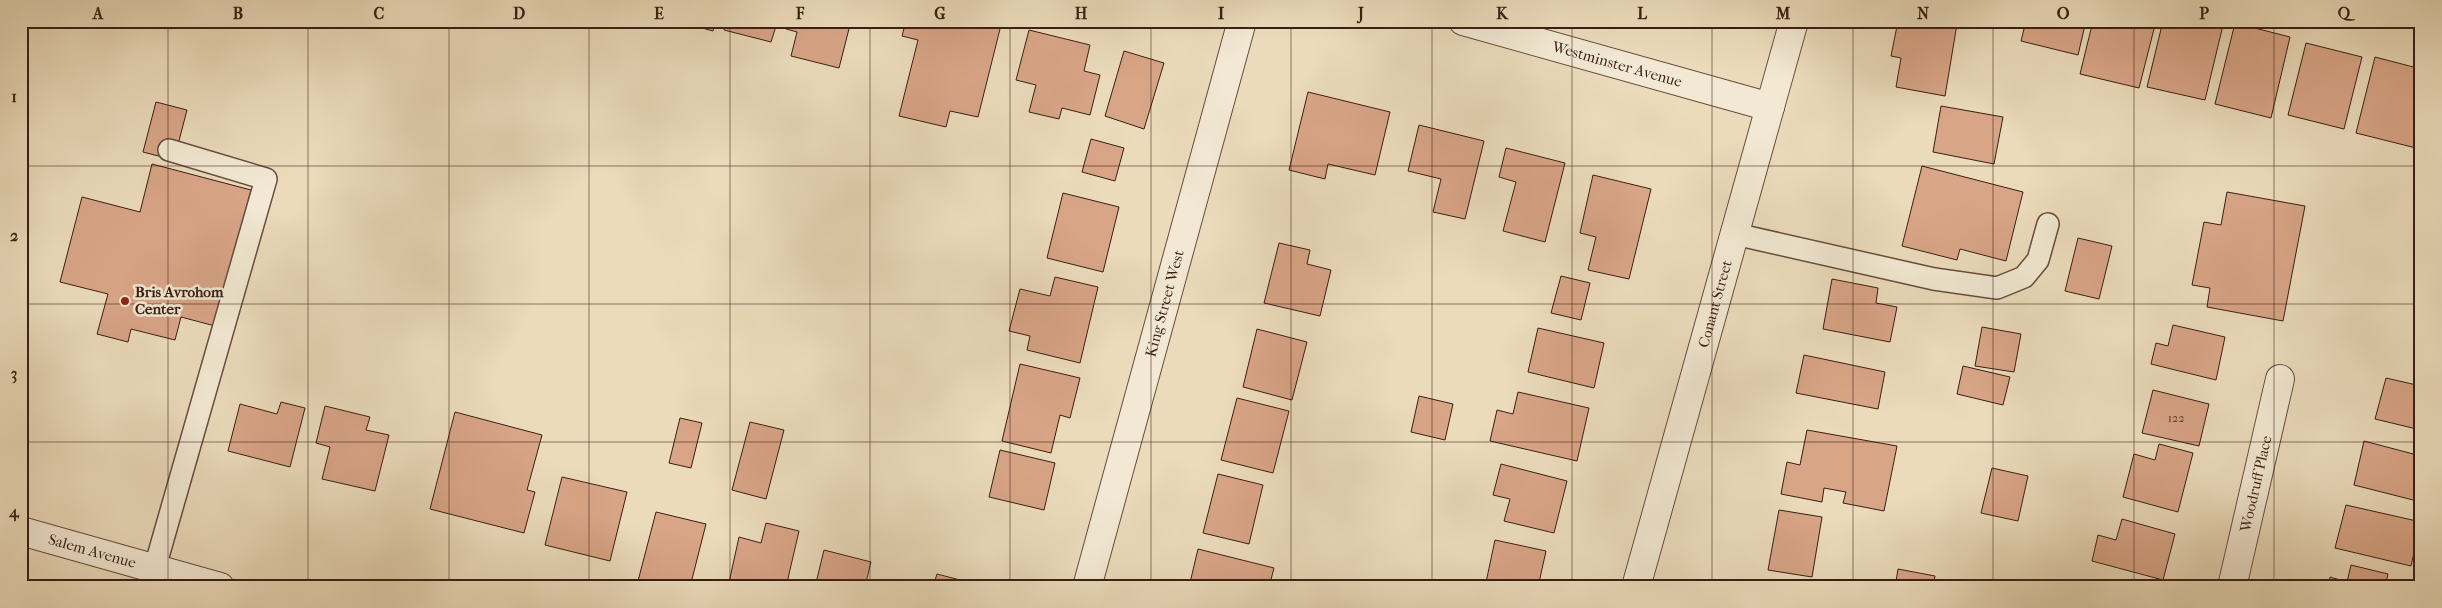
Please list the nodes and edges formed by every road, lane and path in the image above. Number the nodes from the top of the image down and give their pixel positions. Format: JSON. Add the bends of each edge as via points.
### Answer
{"nodes":[{"id":1,"x":1242,"y":21,"type":"edge"},
{"id":2,"x":1464,"y":21,"type":"edge"},
{"id":3,"x":1794,"y":21,"type":"edge"},
{"id":4,"x":1770,"y":107,"type":"junction"},
{"id":5,"x":169,"y":150,"type":"dead end"},
{"id":6,"x":2048,"y":224,"type":"dead end"},
{"id":7,"x":1735,"y":234,"type":"junction"},
{"id":8,"x":2280,"y":379,"type":"dead end"},
{"id":9,"x":21,"y":531,"type":"edge"},
{"id":10,"x":155,"y":567,"type":"junction"},
{"id":11,"x":220,"y":587,"type":"edge"},
{"id":12,"x":1088,"y":587,"type":"edge"},
{"id":13,"x":1636,"y":587,"type":"edge"},
{"id":14,"x":2232,"y":587,"type":"edge"}],
"edges":[{"from":1,"to":12,"type":"street","name":"King Street West"},
{"from":2,"to":4,"type":"street","name":"Westminster Avenue"},
{"from":3,"to":4,"type":"street","name":"Conant Street"},
{"from":4,"to":7,"type":"street","name":"Conant Street"},
{"from":5,"to":10,"type":"lane","via":[[266,179]]},
{"from":6,"to":7,"type":"lane","via":[[2038,260],[2024,278],[1997,288],[1934,279]]},
{"from":7,"to":13,"type":"street","name":"Conant Street"},
{"from":8,"to":14,"type":"street","name":"Woodruff Place"},
{"from":9,"to":10,"type":"street","name":"Salem Avenue"},
{"from":10,"to":11,"type":"street","name":"Salem Avenue"}]}
